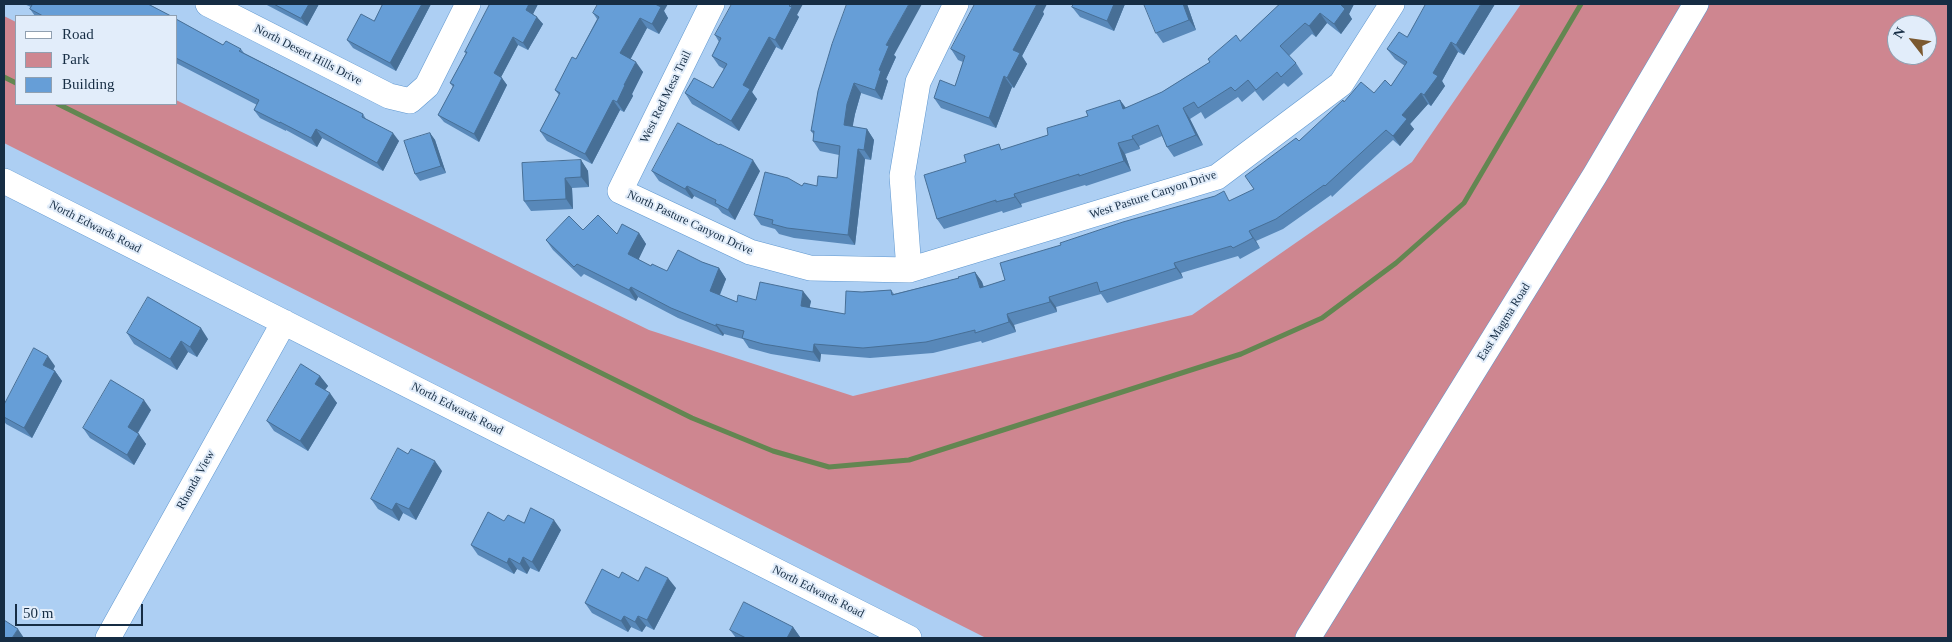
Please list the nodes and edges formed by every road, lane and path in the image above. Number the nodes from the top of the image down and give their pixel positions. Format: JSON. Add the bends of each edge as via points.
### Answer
{"nodes":[{"id":1,"x":468,"y":4,"type":"edge"},
{"id":2,"x":712,"y":4,"type":"edge"},
{"id":3,"x":956,"y":4,"type":"edge"},
{"id":4,"x":1392,"y":4,"type":"edge"},
{"id":5,"x":1696,"y":4,"type":"edge"},
{"id":6,"x":217,"y":6,"type":"edge"},
{"id":7,"x":4,"y":181,"type":"edge"},
{"id":8,"x":620,"y":190,"type":"joint"},
{"id":9,"x":909,"y":270,"type":"junction"},
{"id":10,"x":284,"y":322,"type":"junction"},
{"id":11,"x":108,"y":638,"type":"edge"},
{"id":12,"x":909,"y":638,"type":"edge"},
{"id":13,"x":1308,"y":638,"type":"edge"}],
"edges":[{"from":1,"to":6,"type":"street","name":"North Desert Hills Drive","via":[[427,86],[410,101],[389,96]]},
{"from":2,"to":8,"type":"street","name":"West Red Mesa Trail"},
{"from":3,"to":9,"type":"street","via":[[918,82],[902,176]]},
{"from":4,"to":9,"type":"street","name":"West Pasture Canyon Drive","via":[[1340,84],[1217,177]]},
{"from":5,"to":13,"type":"street","name":"East Magma Road","via":[[1595,175]]},
{"from":7,"to":10,"type":"street","name":"North Edwards Road"},
{"from":8,"to":9,"type":"street","name":"North Pasture Canyon Drive","via":[[750,252],[810,268]]},
{"from":10,"to":11,"type":"street","name":"Rhonda View"},
{"from":10,"to":12,"type":"street","name":"North Edwards Road"}]}
